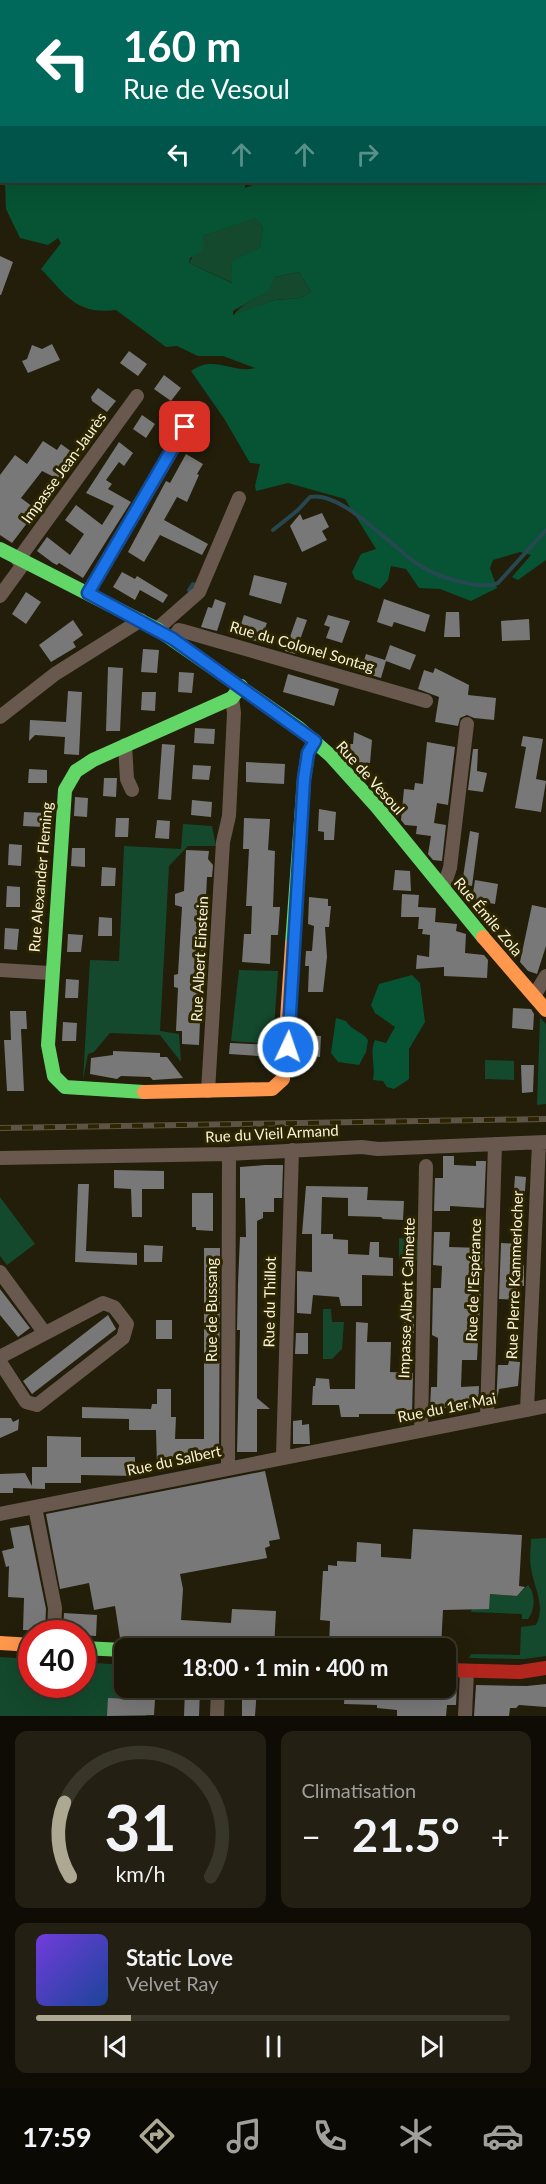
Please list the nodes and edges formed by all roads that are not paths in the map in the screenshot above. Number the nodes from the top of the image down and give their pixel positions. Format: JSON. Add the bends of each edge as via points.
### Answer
{"nodes":[{"id":1,"x":137,"y":396,"type":"dead end"},
{"id":2,"x":196,"y":408,"type":"dead end"},
{"id":3,"x":239,"y":498,"type":"dead end"},
{"id":4,"x":0,"y":549,"type":"edge"},
{"id":5,"x":21,"y":561,"type":"junction"},
{"id":6,"x":88,"y":593,"type":"junction"},
{"id":7,"x":0,"y":596,"type":"edge"},
{"id":8,"x":141,"y":620,"type":"junction"},
{"id":9,"x":158,"y":629,"type":"junction"},
{"id":10,"x":173,"y":639,"type":"junction"},
{"id":11,"x":236,"y":692,"type":"junction"},
{"id":12,"x":426,"y":701,"type":"dead end"},
{"id":13,"x":0,"y":717,"type":"edge"},
{"id":14,"x":467,"y":724,"type":"dead end"},
{"id":15,"x":315,"y":741,"type":"junction"},
{"id":16,"x":125,"y":746,"type":"junction"},
{"id":17,"x":132,"y":790,"type":"dead end"},
{"id":18,"x":429,"y":873,"type":"joint"},
{"id":19,"x":443,"y":888,"type":"junction"},
{"id":20,"x":0,"y":970,"type":"edge"},
{"id":21,"x":51,"y":973,"type":"junction"},
{"id":22,"x":546,"y":976,"type":"edge"},
{"id":23,"x":534,"y":996,"type":"junction"},
{"id":24,"x":546,"y":1010,"type":"edge"},
{"id":25,"x":208,"y":1091,"type":"junction"},
{"id":26,"x":542,"y":1142,"type":"edge"},
{"id":27,"x":495,"y":1144,"type":"junction"},
{"id":28,"x":292,"y":1150,"type":"junction"},
{"id":29,"x":229,"y":1154,"type":"junction"},
{"id":30,"x":0,"y":1158,"type":"edge"},
{"id":31,"x":426,"y":1166,"type":"dead end"},
{"id":32,"x":0,"y":1272,"type":"edge"},
{"id":33,"x":44,"y":1332,"type":"junction"},
{"id":34,"x":0,"y":1360,"type":"edge"},
{"id":35,"x":546,"y":1406,"type":"edge"},
{"id":36,"x":527,"y":1410,"type":"junction"},
{"id":37,"x":487,"y":1417,"type":"junction"},
{"id":38,"x":421,"y":1430,"type":"junction"},
{"id":39,"x":356,"y":1443,"type":"joint"},
{"id":40,"x":283,"y":1456,"type":"junction"},
{"id":41,"x":228,"y":1467,"type":"junction"},
{"id":42,"x":35,"y":1506,"type":"junction"},
{"id":43,"x":0,"y":1514,"type":"edge"},
{"id":44,"x":55,"y":1620,"type":"edge"},
{"id":45,"x":0,"y":1643,"type":"edge"},
{"id":46,"x":18,"y":1644,"type":"edge"},
{"id":47,"x":96,"y":1649,"type":"edge"},
{"id":48,"x":114,"y":1650,"type":"edge"},
{"id":49,"x":546,"y":1668,"type":"edge"},
{"id":50,"x":456,"y":1670,"type":"edge"},
{"id":51,"x":467,"y":1671,"type":"junction"},
{"id":52,"x":218,"y":1698,"type":"edge"},
{"id":53,"x":217,"y":1716,"type":"edge"},
{"id":54,"x":465,"y":1716,"type":"edge"}],
"edges":[{"from":1,"to":5,"type":"street","name":"Impasse Jean-Jaurès"},
{"from":2,"to":6,"type":"street"},
{"from":3,"to":9,"type":"street","via":[[199,592]]},
{"from":4,"to":5,"type":"street","name":"Rue de Vesoul"},
{"from":5,"to":6,"type":"street","name":"Rue de Vesoul"},
{"from":5,"to":7,"type":"street","name":"Impasse Jean-Jaurès"},
{"from":6,"to":8,"type":"street","name":"Rue de Vesoul"},
{"from":8,"to":9,"type":"street","name":"Rue de Vesoul"},
{"from":8,"to":13,"type":"street","via":[[55,674]]},
{"from":9,"to":10,"type":"street","name":"Rue de Vesoul"},
{"from":10,"to":11,"type":"street","name":"Rue de Vesoul"},
{"from":10,"to":12,"type":"street","name":"Rue du Colonel Sontag","via":[[178,630],[183,631]]},
{"from":11,"to":15,"type":"street","name":"Rue de Vesoul"},
{"from":11,"to":16,"type":"street","name":"Rue Alexander Fleming"},
{"from":11,"to":25,"type":"street","name":"Rue Albert Einstein"},
{"from":14,"to":19,"type":"street","via":[[450,868]]},
{"from":15,"to":18,"type":"street","name":"Rue de Vesoul","via":[[377,807]]},
{"from":15,"to":25,"type":"street","via":[[306,762],[284,1079],[272,1089]]},
{"from":16,"to":17,"type":"street","via":[[127,779]]},
{"from":16,"to":21,"type":"street","name":"Rue Alexander Fleming","via":[[76,771],[65,790]]},
{"from":18,"to":19,"type":"street","name":"Rue Émile Zola"},
{"from":19,"to":23,"type":"street","name":"Rue Émile Zola"},
{"from":20,"to":21,"type":"street"},
{"from":21,"to":25,"type":"street","name":"Rue Alexander Fleming","via":[[48,1045],[54,1076],[65,1087]]},
{"from":22,"to":23,"type":"street"},
{"from":23,"to":24,"type":"street","name":"Rue Émile Zola"},
{"from":26,"to":27,"type":"street","name":"Rue du Vieil Armand"},
{"from":26,"to":36,"type":"street","name":"Rue PIerre Kammerlocher"},
{"from":27,"to":28,"type":"street","name":"Rue du Vieil Armand"},
{"from":27,"to":37,"type":"street","name":"Rue de l'Espérance"},
{"from":28,"to":29,"type":"street","name":"Rue du Vieil Armand"},
{"from":28,"to":40,"type":"street","name":"Rue du Thillot"},
{"from":29,"to":30,"type":"street","name":"Rue du Vieil Armand"},
{"from":29,"to":41,"type":"street","name":"Rue de Bussang"},
{"from":31,"to":38,"type":"street","name":"Impasse Albert Calmette"},
{"from":32,"to":33,"type":"street"},
{"from":33,"to":34,"type":"street"},
{"from":33,"to":34,"type":"street","via":[[103,1303],[114,1307],[127,1324],[123,1338],[37,1405],[26,1402]]},
{"from":35,"to":36,"type":"street","name":"Rue du 1er Mai"},
{"from":36,"to":37,"type":"street","name":"Rue du 1er Mai"},
{"from":37,"to":38,"type":"street","name":"Rue du 1er Mai"},
{"from":38,"to":39,"type":"street","name":"Rue du 1er Mai"},
{"from":39,"to":40,"type":"street","name":"Rue du Salbert"},
{"from":40,"to":41,"type":"street","name":"Rue du Salbert"},
{"from":41,"to":42,"type":"street","name":"Rue du Salbert"},
{"from":42,"to":43,"type":"street","name":"Rue du Salbert"},
{"from":42,"to":44,"type":"street"},
{"from":45,"to":46,"type":"street"},
{"from":47,"to":48,"type":"street"},
{"from":49,"to":51,"type":"street","via":[[520,1672]]},
{"from":50,"to":51,"type":"street"},
{"from":51,"to":54,"type":"street"},
{"from":52,"to":53,"type":"street"}]}
